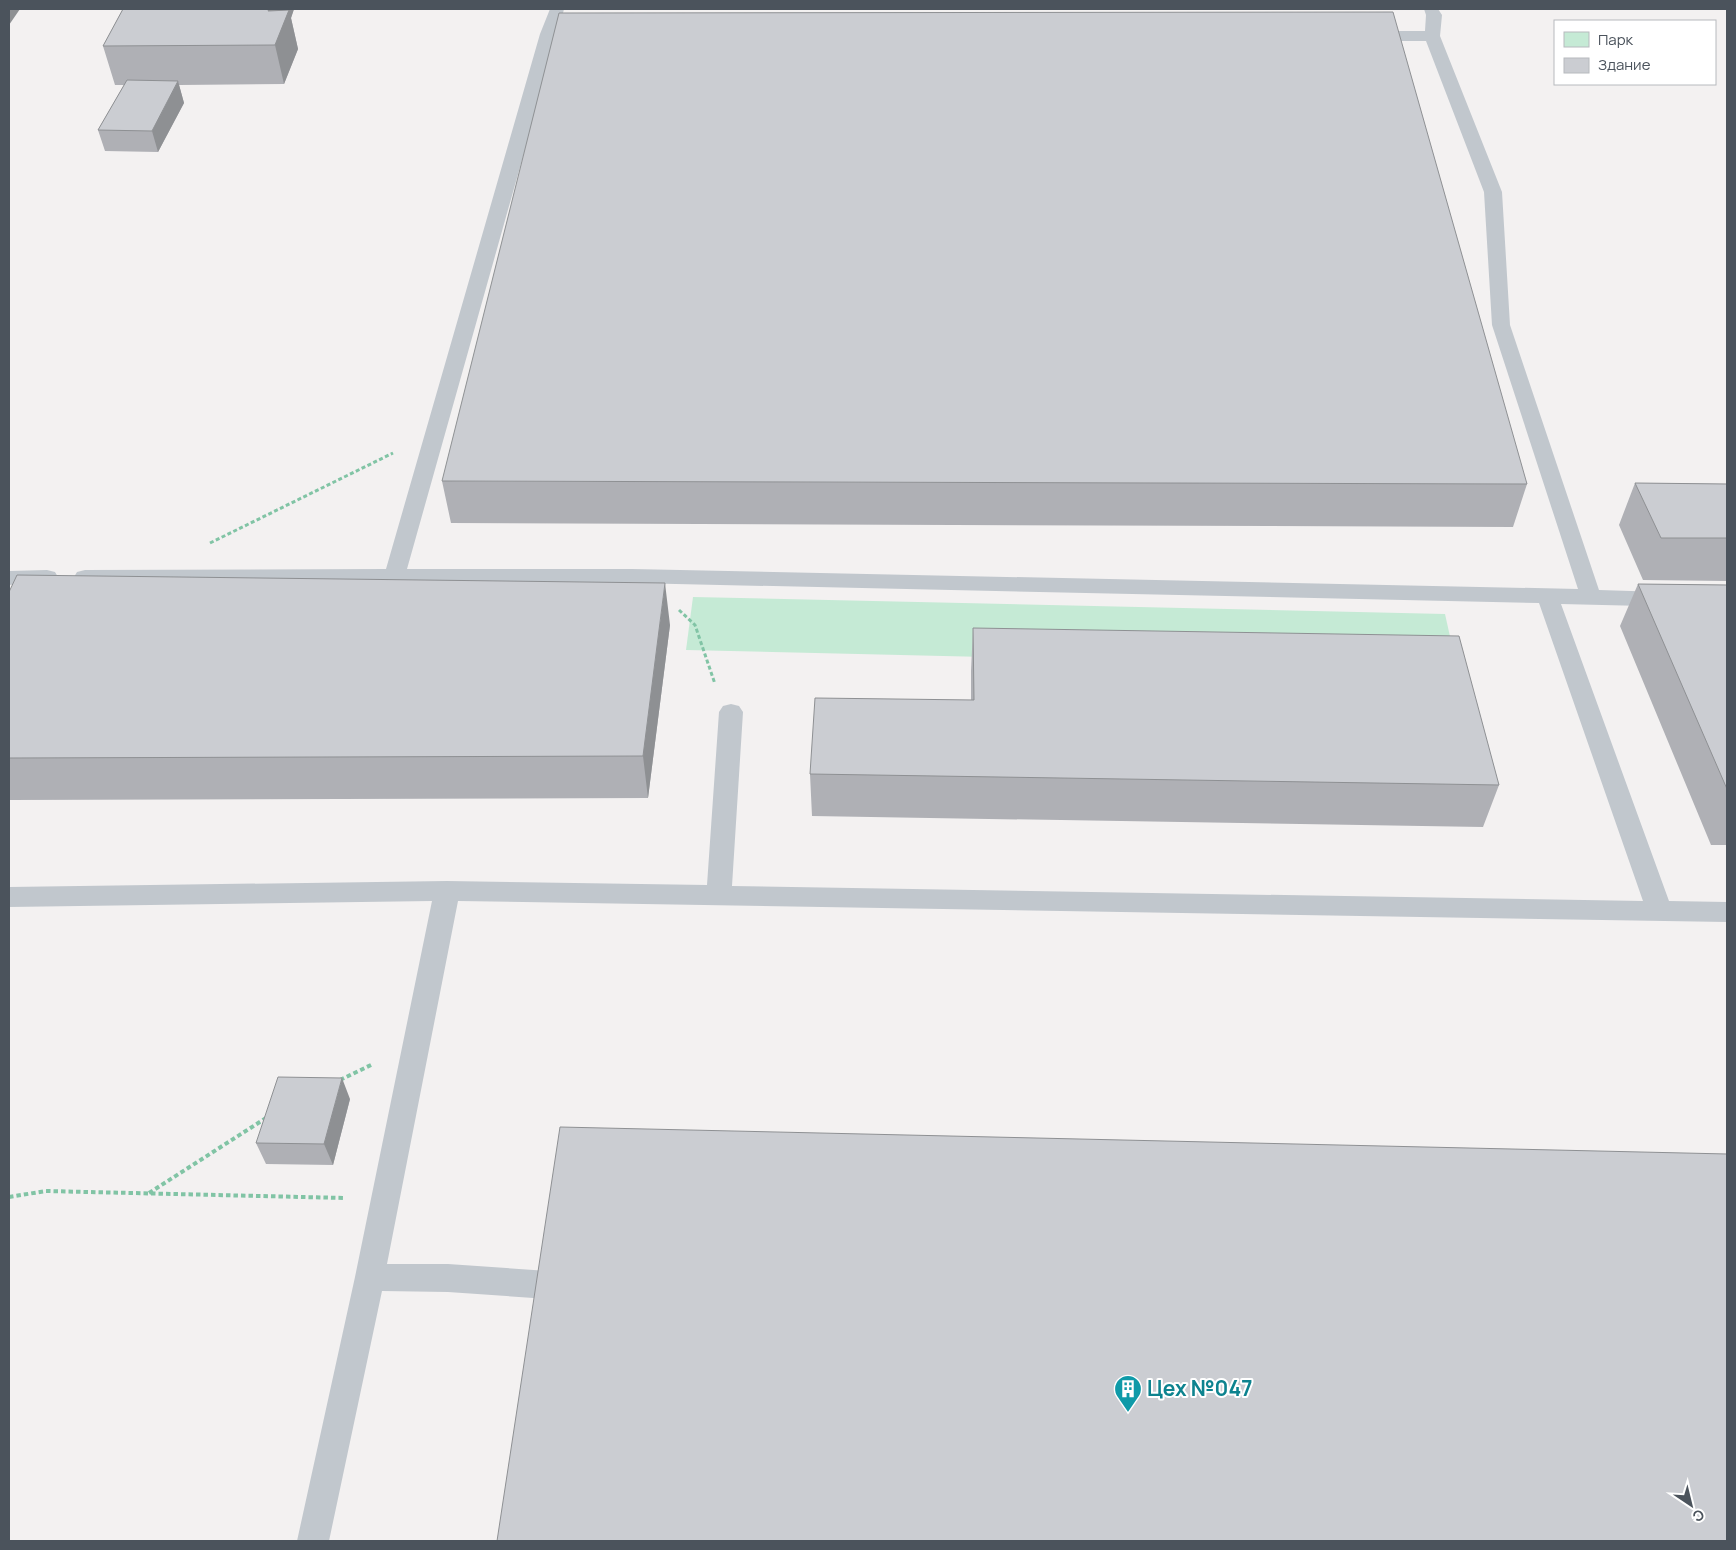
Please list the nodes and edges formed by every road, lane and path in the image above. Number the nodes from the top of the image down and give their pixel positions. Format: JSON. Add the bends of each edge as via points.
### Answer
{"nodes":[{"id":1,"x":557,"y":9,"type":"edge"},
{"id":2,"x":1431,"y":9,"type":"edge"},
{"id":3,"x":548,"y":34,"type":"junction"},
{"id":4,"x":598,"y":34,"type":"edge"},
{"id":5,"x":1353,"y":36,"type":"edge"},
{"id":6,"x":1432,"y":36,"type":"junction"},
{"id":7,"x":435,"y":433,"type":"junction"},
{"id":8,"x":206,"y":545,"type":"dead end"},
{"id":9,"x":632,"y":576,"type":"junction"},
{"id":10,"x":394,"y":577,"type":"junction"},
{"id":11,"x":9,"y":578,"type":"edge"},
{"id":12,"x":1547,"y":595,"type":"junction"},
{"id":13,"x":1591,"y":596,"type":"junction"},
{"id":14,"x":1727,"y":601,"type":"edge"},
{"id":15,"x":731,"y":712,"type":"joint"},
{"id":16,"x":447,"y":891,"type":"junction"},
{"id":17,"x":719,"y":896,"type":"junction"},
{"id":18,"x":9,"y":897,"type":"edge"},
{"id":19,"x":1660,"y":912,"type":"junction"},
{"id":20,"x":1727,"y":912,"type":"edge"},
{"id":21,"x":417,"y":1043,"type":"junction"},
{"id":22,"x":333,"y":1084,"type":"edge"},
{"id":23,"x":272,"y":1115,"type":"edge"},
{"id":24,"x":149,"y":1194,"type":"junction"},
{"id":25,"x":9,"y":1197,"type":"edge"},
{"id":26,"x":386,"y":1199,"type":"junction"},
{"id":27,"x":370,"y":1277,"type":"junction"},
{"id":28,"x":548,"y":1285,"type":"edge"},
{"id":29,"x":313,"y":1541,"type":"edge"}],
"edges":[{"from":1,"to":3,"type":"lane"},
{"from":2,"to":6,"type":"lane","via":[[1434,15]]},
{"from":3,"to":4,"type":"lane"},
{"from":3,"to":7,"type":"lane"},
{"from":5,"to":6,"type":"lane"},
{"from":6,"to":13,"type":"lane","via":[[1493,192],[1501,326]]},
{"from":7,"to":8,"type":"path"},
{"from":7,"to":10,"type":"lane"},
{"from":9,"to":10,"type":"lane"},
{"from":9,"to":12,"type":"lane"},
{"from":9,"to":15,"type":"path","via":[[668,600],[695,625],[724,710]]},
{"from":10,"to":11,"type":"lane","via":[[144,575]]},
{"from":12,"to":13,"type":"lane"},
{"from":12,"to":19,"type":"lane"},
{"from":13,"to":14,"type":"lane"},
{"from":15,"to":17,"type":"lane"},
{"from":16,"to":17,"type":"lane"},
{"from":16,"to":18,"type":"lane"},
{"from":16,"to":21,"type":"lane"},
{"from":17,"to":19,"type":"lane"},
{"from":19,"to":20,"type":"lane"},
{"from":21,"to":22,"type":"path"},
{"from":21,"to":26,"type":"lane"},
{"from":23,"to":24,"type":"path"},
{"from":24,"to":25,"type":"path","via":[[46,1191]]},
{"from":24,"to":26,"type":"path"},
{"from":26,"to":27,"type":"lane"},
{"from":27,"to":28,"type":"lane","via":[[448,1278]]},
{"from":27,"to":29,"type":"lane"}]}
